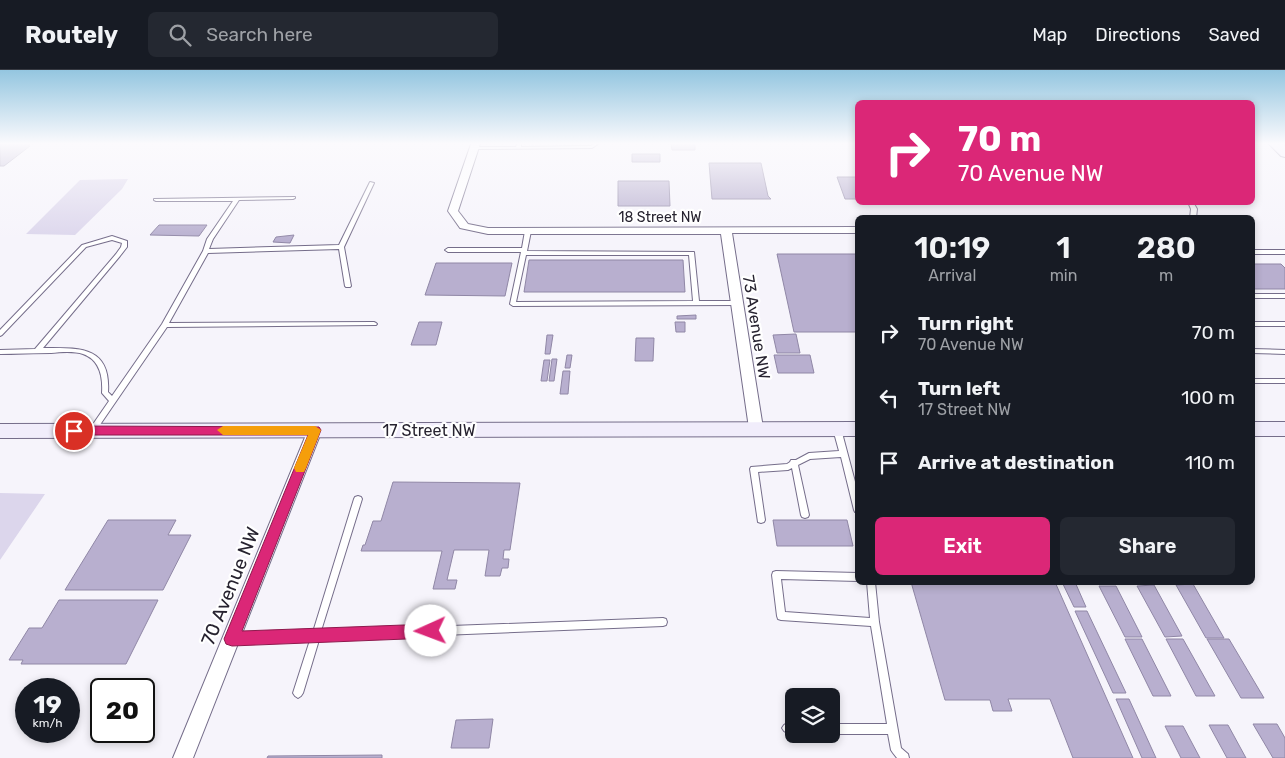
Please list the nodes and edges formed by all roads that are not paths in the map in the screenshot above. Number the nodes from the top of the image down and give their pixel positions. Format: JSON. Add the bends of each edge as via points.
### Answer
{"nodes":[{"id":1,"x":465,"y":176,"type":"edge"},
{"id":2,"x":372,"y":183,"type":"dead end"},
{"id":3,"x":293,"y":198,"type":"dead end"},
{"id":4,"x":237,"y":199,"type":"junction"},
{"id":5,"x":156,"y":200,"type":"dead end"},
{"id":6,"x":726,"y":230,"type":"junction"},
{"id":7,"x":855,"y":230,"type":"edge"},
{"id":8,"x":528,"y":231,"type":"junction"},
{"id":9,"x":341,"y":247,"type":"junction"},
{"id":10,"x":448,"y":250,"type":"dead end"},
{"id":11,"x":206,"y":251,"type":"junction"},
{"id":12,"x":524,"y":252,"type":"junction"},
{"id":13,"x":1255,"y":252,"type":"edge"},
{"id":14,"x":1285,"y":252,"type":"edge"},
{"id":15,"x":348,"y":286,"type":"dead end"},
{"id":16,"x":1255,"y":296,"type":"edge"},
{"id":17,"x":1285,"y":296,"type":"edge"},
{"id":18,"x":737,"y":303,"type":"junction"},
{"id":19,"x":696,"y":304,"type":"junction"},
{"id":20,"x":374,"y":324,"type":"dead end"},
{"id":21,"x":1255,"y":324,"type":"edge"},
{"id":22,"x":1285,"y":324,"type":"edge"},
{"id":23,"x":164,"y":326,"type":"junction"},
{"id":24,"x":0,"y":334,"type":"edge"},
{"id":25,"x":0,"y":352,"type":"edge"},
{"id":26,"x":37,"y":352,"type":"junction"},
{"id":27,"x":1255,"y":352,"type":"edge"},
{"id":28,"x":1285,"y":352,"type":"edge"},
{"id":29,"x":1255,"y":381,"type":"edge"},
{"id":30,"x":1285,"y":382,"type":"edge"},
{"id":31,"x":113,"y":401,"type":"junction"},
{"id":32,"x":756,"y":428,"type":"junction"},
{"id":33,"x":836,"y":429,"type":"junction"},
{"id":34,"x":855,"y":429,"type":"edge"},
{"id":35,"x":1255,"y":429,"type":"edge"},
{"id":36,"x":1285,"y":429,"type":"edge"},
{"id":37,"x":315,"y":430,"type":"junction"},
{"id":38,"x":0,"y":431,"type":"edge"},
{"id":39,"x":93,"y":431,"type":"junction"},
{"id":40,"x":842,"y":454,"type":"junction"},
{"id":41,"x":794,"y":462,"type":"junction"},
{"id":42,"x":358,"y":499,"type":"dead end"},
{"id":43,"x":855,"y":503,"type":"edge"},
{"id":44,"x":805,"y":515,"type":"dead end"},
{"id":45,"x":761,"y":520,"type":"dead end"},
{"id":46,"x":855,"y":577,"type":"edge"},
{"id":47,"x":871,"y":585,"type":"edge"},
{"id":48,"x":663,"y":622,"type":"dead end"},
{"id":49,"x":875,"y":622,"type":"junction"},
{"id":50,"x":315,"y":635,"type":"junction"},
{"id":51,"x":232,"y":639,"type":"junction"},
{"id":52,"x":298,"y":693,"type":"dead end"},
{"id":53,"x":840,"y":728,"type":"edge"},
{"id":54,"x":893,"y":729,"type":"junction"},
{"id":55,"x":184,"y":758,"type":"edge"},
{"id":56,"x":904,"y":758,"type":"edge"}],
"edges":[{"from":1,"to":8,"type":"street","name":"18 Street NW","via":[[453,211],[464,226],[488,231]]},
{"from":2,"to":9,"type":"lane"},
{"from":3,"to":4,"type":"lane"},
{"from":4,"to":5,"type":"lane"},
{"from":4,"to":11,"type":"lane","via":[[210,239]]},
{"from":6,"to":7,"type":"street","name":"18 Street NW"},
{"from":6,"to":8,"type":"street","name":"18 Street NW"},
{"from":6,"to":18,"type":"street","name":"73 Avenue NW"},
{"from":8,"to":12,"type":"lane"},
{"from":9,"to":11,"type":"lane"},
{"from":9,"to":15,"type":"lane"},
{"from":10,"to":12,"type":"lane"},
{"from":11,"to":23,"type":"lane"},
{"from":12,"to":19,"type":"lane","via":[[692,253]]},
{"from":12,"to":19,"type":"lane","via":[[513,304]]},
{"from":13,"to":14,"type":"lane"},
{"from":16,"to":17,"type":"lane"},
{"from":18,"to":19,"type":"lane"},
{"from":18,"to":32,"type":"street","name":"73 Avenue NW"},
{"from":20,"to":23,"type":"lane"},
{"from":21,"to":22,"type":"lane"},
{"from":23,"to":31,"type":"lane"},
{"from":24,"to":26,"type":"lane","via":[[84,246],[112,238],[125,242],[118,255]]},
{"from":25,"to":26,"type":"lane"},
{"from":26,"to":31,"type":"lane","via":[[84,351],[100,363],[106,378],[105,393]]},
{"from":27,"to":28,"type":"lane"},
{"from":29,"to":30,"type":"lane"},
{"from":31,"to":39,"type":"lane"},
{"from":32,"to":33,"type":"main road","name":"17 Street NW"},
{"from":32,"to":37,"type":"main road","name":"17 Street NW"},
{"from":33,"to":34,"type":"main road","name":"17 Street NW"},
{"from":33,"to":40,"type":"lane"},
{"from":35,"to":36,"type":"main road"},
{"from":37,"to":39,"type":"main road","name":"17 Street NW"},
{"from":37,"to":51,"type":"street","name":"70 Avenue NW"},
{"from":38,"to":39,"type":"main road","name":"17 Street NW"},
{"from":40,"to":41,"type":"lane","via":[[809,456]]},
{"from":40,"to":43,"type":"lane"},
{"from":41,"to":44,"type":"lane"},
{"from":41,"to":45,"type":"lane","via":[[788,467],[754,469]]},
{"from":42,"to":50,"type":"lane"},
{"from":46,"to":49,"type":"lane","via":[[776,575],[782,616]]},
{"from":47,"to":49,"type":"lane"},
{"from":48,"to":50,"type":"lane"},
{"from":49,"to":54,"type":"lane"},
{"from":50,"to":51,"type":"lane"},
{"from":50,"to":52,"type":"lane"},
{"from":51,"to":55,"type":"street","name":"70 Avenue NW"},
{"from":53,"to":54,"type":"lane"},
{"from":54,"to":56,"type":"lane","via":[[896,750]]}]}
